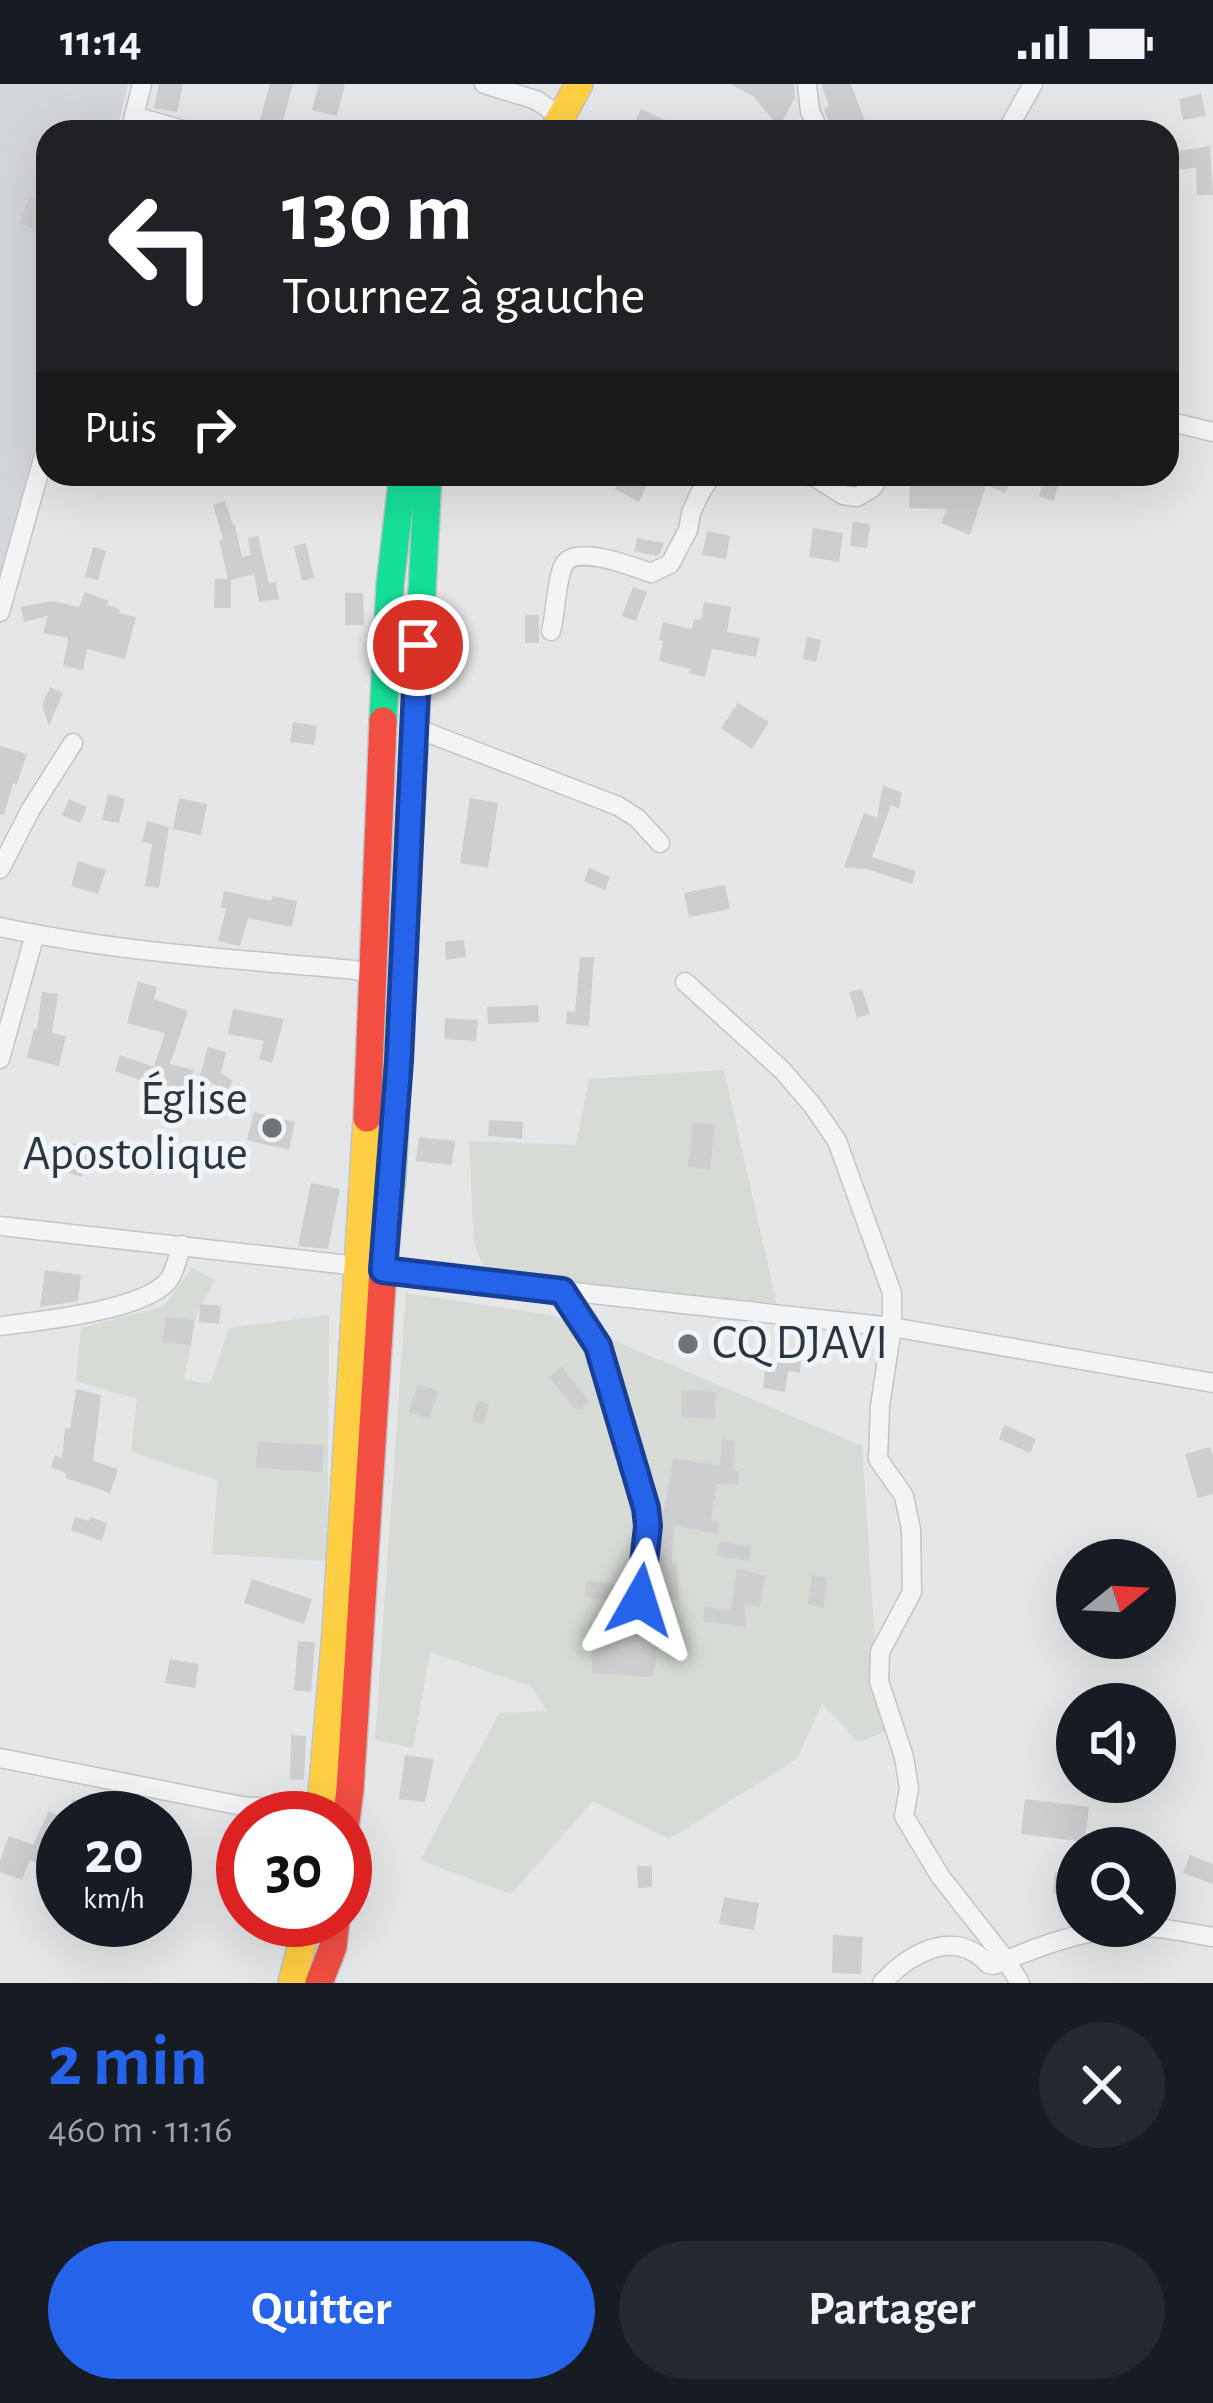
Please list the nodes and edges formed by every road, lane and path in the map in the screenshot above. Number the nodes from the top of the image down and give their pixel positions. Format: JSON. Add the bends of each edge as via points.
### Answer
{"nodes":[{"id":1,"x":142,"y":84,"type":"edge"},
{"id":2,"x":484,"y":84,"type":"edge"},
{"id":3,"x":578,"y":84,"type":"edge"},
{"id":4,"x":600,"y":84,"type":"edge"},
{"id":5,"x":807,"y":84,"type":"edge"},
{"id":6,"x":1034,"y":84,"type":"edge"},
{"id":7,"x":510,"y":88,"type":"edge"},
{"id":8,"x":133,"y":120,"type":"edge"},
{"id":9,"x":556,"y":120,"type":"edge"},
{"id":10,"x":565,"y":120,"type":"edge"},
{"id":11,"x":569,"y":120,"type":"edge"},
{"id":12,"x":814,"y":120,"type":"edge"},
{"id":13,"x":1013,"y":120,"type":"edge"},
{"id":14,"x":1179,"y":424,"type":"edge"},
{"id":15,"x":1213,"y":432,"type":"edge"},
{"id":16,"x":36,"y":484,"type":"edge"},
{"id":17,"x":402,"y":486,"type":"edge"},
{"id":18,"x":427,"y":486,"type":"edge"},
{"id":19,"x":705,"y":486,"type":"edge"},
{"id":20,"x":828,"y":486,"type":"edge"},
{"id":21,"x":873,"y":486,"type":"edge"},
{"id":22,"x":0,"y":612,"type":"edge"},
{"id":23,"x":551,"y":632,"type":"dead end"},
{"id":24,"x":413,"y":728,"type":"junction"},
{"id":25,"x":74,"y":742,"type":"dead end"},
{"id":26,"x":659,"y":844,"type":"dead end"},
{"id":27,"x":0,"y":869,"type":"edge"},
{"id":28,"x":0,"y":927,"type":"edge"},
{"id":29,"x":35,"y":934,"type":"junction"},
{"id":30,"x":373,"y":974,"type":"junction"},
{"id":31,"x":685,"y":982,"type":"dead end"},
{"id":32,"x":0,"y":1059,"type":"edge"},
{"id":33,"x":0,"y":1226,"type":"edge"},
{"id":34,"x":182,"y":1245,"type":"junction"},
{"id":35,"x":371,"y":1268,"type":"junction"},
{"id":36,"x":562,"y":1291,"type":"junction"},
{"id":37,"x":0,"y":1326,"type":"edge"},
{"id":38,"x":892,"y":1327,"type":"junction"},
{"id":39,"x":1213,"y":1383,"type":"edge"},
{"id":40,"x":640,"y":1600,"type":"dead end"},
{"id":41,"x":0,"y":1758,"type":"edge"},
{"id":42,"x":322,"y":1791,"type":"edge"},
{"id":43,"x":350,"y":1791,"type":"edge"},
{"id":44,"x":216,"y":1801,"type":"edge"},
{"id":45,"x":1213,"y":1937,"type":"edge"},
{"id":46,"x":301,"y":1947,"type":"edge"},
{"id":47,"x":333,"y":1947,"type":"edge"},
{"id":48,"x":1006,"y":1960,"type":"junction"},
{"id":49,"x":292,"y":1983,"type":"edge"},
{"id":50,"x":319,"y":1983,"type":"edge"},
{"id":51,"x":883,"y":1983,"type":"edge"},
{"id":52,"x":1020,"y":1983,"type":"edge"}],
"edges":[{"from":1,"to":8,"type":"street"},
{"from":2,"to":7,"type":"street"},
{"from":3,"to":10,"type":"main road"},
{"from":4,"to":11,"type":"main road"},
{"from":5,"to":12,"type":"street"},
{"from":6,"to":13,"type":"street"},
{"from":7,"to":9,"type":"street"},
{"from":14,"to":15,"type":"street"},
{"from":16,"to":22,"type":"street"},
{"from":17,"to":30,"type":"main road","via":[[388,594]]},
{"from":18,"to":24,"type":"main road"},
{"from":19,"to":23,"type":"street","via":[[670,564],[651,573],[583,556],[565,563]]},
{"from":20,"to":21,"type":"street","via":[[857,497]]},
{"from":24,"to":26,"type":"street","via":[[618,806]]},
{"from":24,"to":35,"type":"main road","via":[[392,1178]]},
{"from":25,"to":27,"type":"street"},
{"from":28,"to":29,"type":"street"},
{"from":29,"to":30,"type":"street"},
{"from":29,"to":32,"type":"street"},
{"from":30,"to":35,"type":"main road"},
{"from":31,"to":38,"type":"street","via":[[782,1070],[837,1141],[892,1293]]},
{"from":33,"to":34,"type":"street"},
{"from":34,"to":35,"type":"street"},
{"from":34,"to":37,"type":"street","via":[[169,1279],[152,1293],[77,1316]]},
{"from":35,"to":36,"type":"street"},
{"from":35,"to":42,"type":"main road"},
{"from":35,"to":43,"type":"main road"},
{"from":36,"to":38,"type":"street"},
{"from":36,"to":40,"type":"street","via":[[598,1346],[646,1508]]},
{"from":38,"to":39,"type":"street"},
{"from":38,"to":48,"type":"street","via":[[878,1460],[904,1496],[912,1592],[880,1652],[879,1681],[907,1772],[904,1816]]},
{"from":41,"to":44,"type":"street"},
{"from":45,"to":48,"type":"street","via":[[1122,1927]]},
{"from":46,"to":49,"type":"main road"},
{"from":47,"to":50,"type":"main road"},
{"from":48,"to":51,"type":"street","via":[[988,1964],[976,1951],[928,1948]]},
{"from":48,"to":52,"type":"street"}]}
